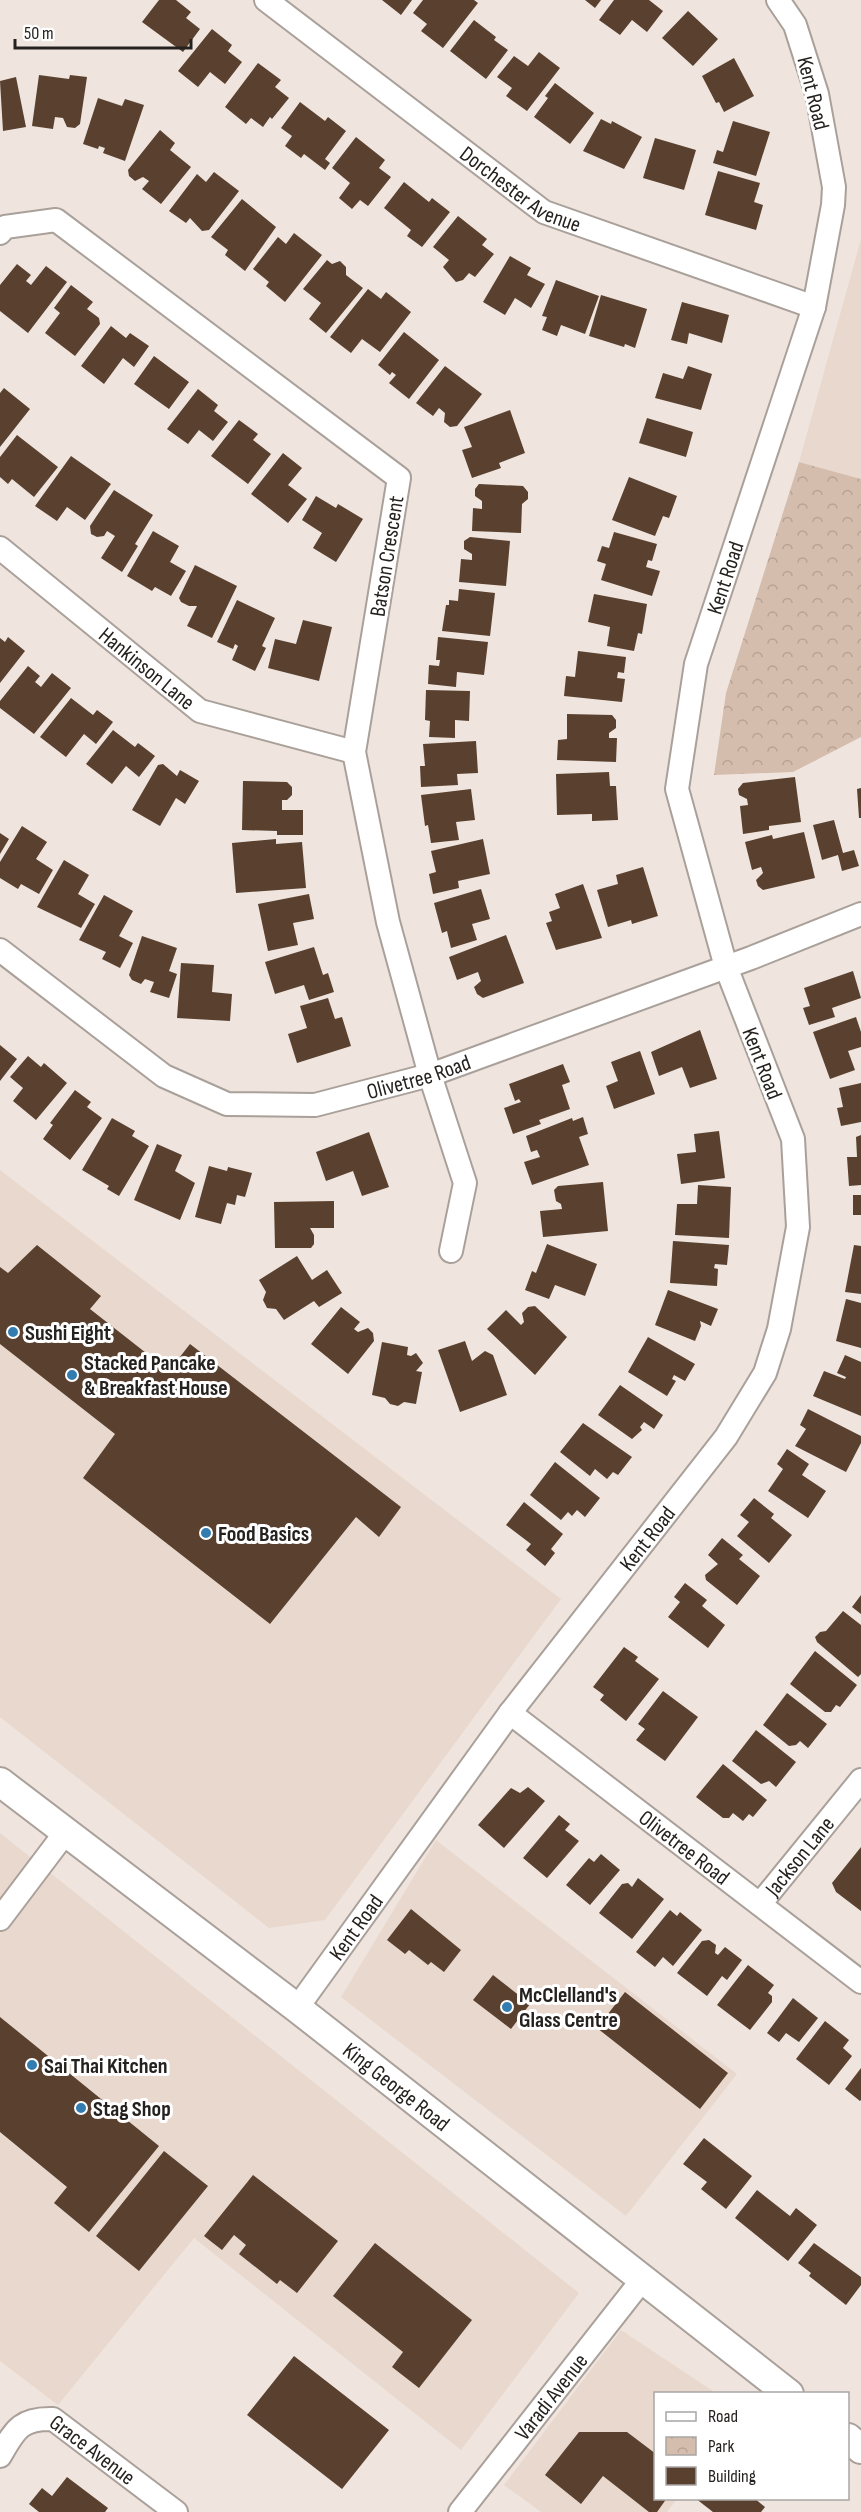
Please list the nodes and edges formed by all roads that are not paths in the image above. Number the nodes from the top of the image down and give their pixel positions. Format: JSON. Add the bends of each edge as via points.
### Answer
{"nodes":[{"id":1,"x":266,"y":0,"type":"edge"},
{"id":2,"x":778,"y":0,"type":"edge"},
{"id":3,"x":0,"y":233,"type":"edge"},
{"id":4,"x":814,"y":307,"type":"junction"},
{"id":5,"x":0,"y":548,"type":"edge"},
{"id":6,"x":354,"y":752,"type":"junction"},
{"id":7,"x":861,"y":914,"type":"edge"},
{"id":8,"x":0,"y":950,"type":"edge"},
{"id":9,"x":726,"y":967,"type":"junction"},
{"id":10,"x":430,"y":1075,"type":"junction"},
{"id":11,"x":451,"y":1251,"type":"dead end"},
{"id":12,"x":510,"y":1713,"type":"junction"},
{"id":13,"x":861,"y":1780,"type":"edge"},
{"id":14,"x":0,"y":1782,"type":"edge"},
{"id":15,"x":65,"y":1833,"type":"junction"},
{"id":16,"x":760,"y":1904,"type":"junction"},
{"id":17,"x":0,"y":1919,"type":"edge"},
{"id":18,"x":861,"y":1982,"type":"edge"},
{"id":19,"x":297,"y":2008,"type":"junction"},
{"id":20,"x":642,"y":2280,"type":"junction"},
{"id":21,"x":786,"y":2392,"type":"edge"},
{"id":22,"x":849,"y":2439,"type":"edge"},
{"id":23,"x":861,"y":2449,"type":"edge"},
{"id":24,"x":0,"y":2456,"type":"edge"},
{"id":25,"x":176,"y":2512,"type":"edge"},
{"id":26,"x":460,"y":2512,"type":"edge"}],
"edges":[{"from":1,"to":4,"type":"street","name":"Dorchester Avenue","via":[[544,212]]},
{"from":2,"to":4,"type":"street","name":"Kent Road","via":[[795,25],[817,94],[834,187]]},
{"from":3,"to":6,"type":"street","name":"Batson Crescent","via":[[5,227],[56,220],[399,478]]},
{"from":4,"to":9,"type":"street","name":"Kent Road","via":[[696,664],[677,789]]},
{"from":5,"to":6,"type":"street","name":"Hankinson Lane","via":[[200,711]]},
{"from":6,"to":10,"type":"street","name":"Batson Crescent","via":[[388,922]]},
{"from":7,"to":9,"type":"street","name":"Olivetree Road"},
{"from":8,"to":10,"type":"street","name":"Olivetree Road","via":[[164,1076],[227,1104],[315,1105]]},
{"from":9,"to":10,"type":"street","name":"Olivetree Road"},
{"from":9,"to":12,"type":"street","name":"Kent Road","via":[[793,1138],[798,1227],[779,1329],[765,1373],[726,1437]]},
{"from":10,"to":11,"type":"street","name":"Batson Crescent","via":[[465,1183]]},
{"from":12,"to":16,"type":"street","name":"Olivetree Road"},
{"from":12,"to":19,"type":"street","name":"Kent Road"},
{"from":13,"to":16,"type":"street","name":"Jackson Lane"},
{"from":14,"to":15,"type":"main road","name":"King George Road"},
{"from":15,"to":17,"type":"street"},
{"from":15,"to":19,"type":"main road","name":"King George Road"},
{"from":16,"to":18,"type":"street","name":"Olivetree Road"},
{"from":19,"to":20,"type":"main road","name":"King George Road"},
{"from":20,"to":21,"type":"main road","name":"King George Road"},
{"from":20,"to":26,"type":"street","name":"Varadi Avenue"},
{"from":22,"to":23,"type":"main road"},
{"from":24,"to":25,"type":"street","name":"Grace Avenue","via":[[16,2428],[36,2418],[53,2419]]}]}
